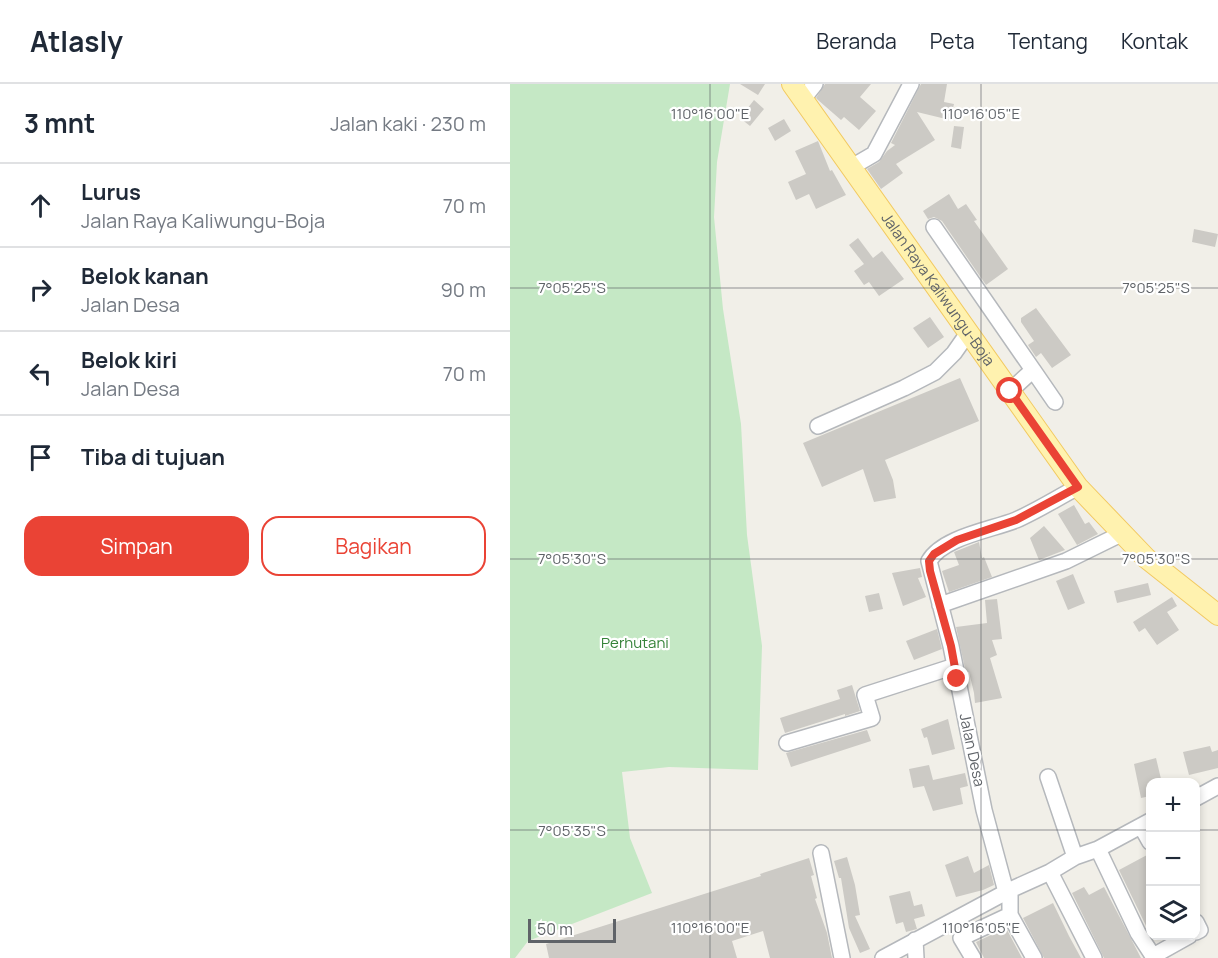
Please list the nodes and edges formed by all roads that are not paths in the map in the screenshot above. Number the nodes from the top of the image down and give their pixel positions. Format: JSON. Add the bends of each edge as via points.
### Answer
{"nodes":[{"id":1,"x":911,"y":84,"type":"edge"},
{"id":2,"x":803,"y":89,"type":"edge"},
{"id":3,"x":850,"y":168,"type":"junction"},
{"id":4,"x":934,"y":227,"type":"dead end"},
{"id":5,"x":968,"y":333,"type":"junction"},
{"id":6,"x":1033,"y":370,"type":"junction"},
{"id":7,"x":1010,"y":391,"type":"junction"},
{"id":8,"x":1055,"y":402,"type":"dead end"},
{"id":9,"x":818,"y":426,"type":"dead end"},
{"id":10,"x":1078,"y":487,"type":"junction"},
{"id":11,"x":1123,"y":533,"type":"junction"},
{"id":12,"x":940,"y":605,"type":"junction"},
{"id":13,"x":1218,"y":615,"type":"edge"},
{"id":14,"x":955,"y":666,"type":"junction"},
{"id":15,"x":787,"y":743,"type":"dead end"},
{"id":16,"x":1048,"y":777,"type":"dead end"},
{"id":17,"x":1218,"y":786,"type":"edge"},
{"id":18,"x":1200,"y":796,"type":"edge"},
{"id":19,"x":1146,"y":823,"type":"edge"},
{"id":20,"x":1098,"y":849,"type":"junction"},
{"id":21,"x":821,"y":854,"type":"dead end"},
{"id":22,"x":1075,"y":857,"type":"junction"},
{"id":23,"x":1050,"y":872,"type":"junction"},
{"id":24,"x":1008,"y":891,"type":"junction"},
{"id":25,"x":1010,"y":915,"type":"junction"},
{"id":26,"x":915,"y":940,"type":"junction"},
{"id":27,"x":1182,"y":940,"type":"edge"},
{"id":28,"x":842,"y":958,"type":"edge"},
{"id":29,"x":883,"y":958,"type":"edge"},
{"id":30,"x":916,"y":958,"type":"edge"},
{"id":31,"x":973,"y":958,"type":"edge"},
{"id":32,"x":1034,"y":958,"type":"edge"},
{"id":33,"x":1094,"y":958,"type":"edge"}],
"edges":[{"from":1,"to":3,"type":"street","via":[[874,154]]},
{"from":2,"to":3,"type":"main road","name":"Jalan Raya Kaliwungu-Boja"},
{"from":3,"to":5,"type":"main road","name":"Jalan Raya Kaliwungu-Boja"},
{"from":4,"to":6,"type":"street"},
{"from":5,"to":7,"type":"main road","name":"Jalan Raya Kaliwungu-Boja"},
{"from":5,"to":9,"type":"street","via":[[934,372]]},
{"from":6,"to":7,"type":"street"},
{"from":6,"to":8,"type":"street"},
{"from":7,"to":10,"type":"main road","name":"Jalan Raya Kaliwungu-Boja"},
{"from":10,"to":11,"type":"main road","name":"Jalan Raya Kaliwungu-Boja"},
{"from":10,"to":12,"type":"street","name":"Jalan Desa","via":[[1016,520],[957,540],[934,554],[929,561]]},
{"from":11,"to":12,"type":"street","via":[[1066,561]]},
{"from":11,"to":13,"type":"main road","name":"Jalan Raya Kaliwungu-Boja","via":[[1146,558]]},
{"from":12,"to":14,"type":"street","name":"Jalan Desa"},
{"from":14,"to":15,"type":"street","via":[[866,695],[872,718]]},
{"from":14,"to":24,"type":"street","name":"Jalan Desa","via":[[984,810]]},
{"from":16,"to":22,"type":"street"},
{"from":17,"to":18,"type":"street"},
{"from":19,"to":20,"type":"street"},
{"from":20,"to":22,"type":"street"},
{"from":20,"to":27,"type":"street","via":[[1153,956]]},
{"from":21,"to":28,"type":"street"},
{"from":22,"to":23,"type":"street"},
{"from":23,"to":24,"type":"street"},
{"from":23,"to":33,"type":"street"},
{"from":24,"to":25,"type":"street","name":"Jalan Desa"},
{"from":24,"to":26,"type":"street"},
{"from":25,"to":31,"type":"street","via":[[961,938]]},
{"from":25,"to":32,"type":"street"},
{"from":26,"to":29,"type":"street"},
{"from":26,"to":30,"type":"street"}]}
